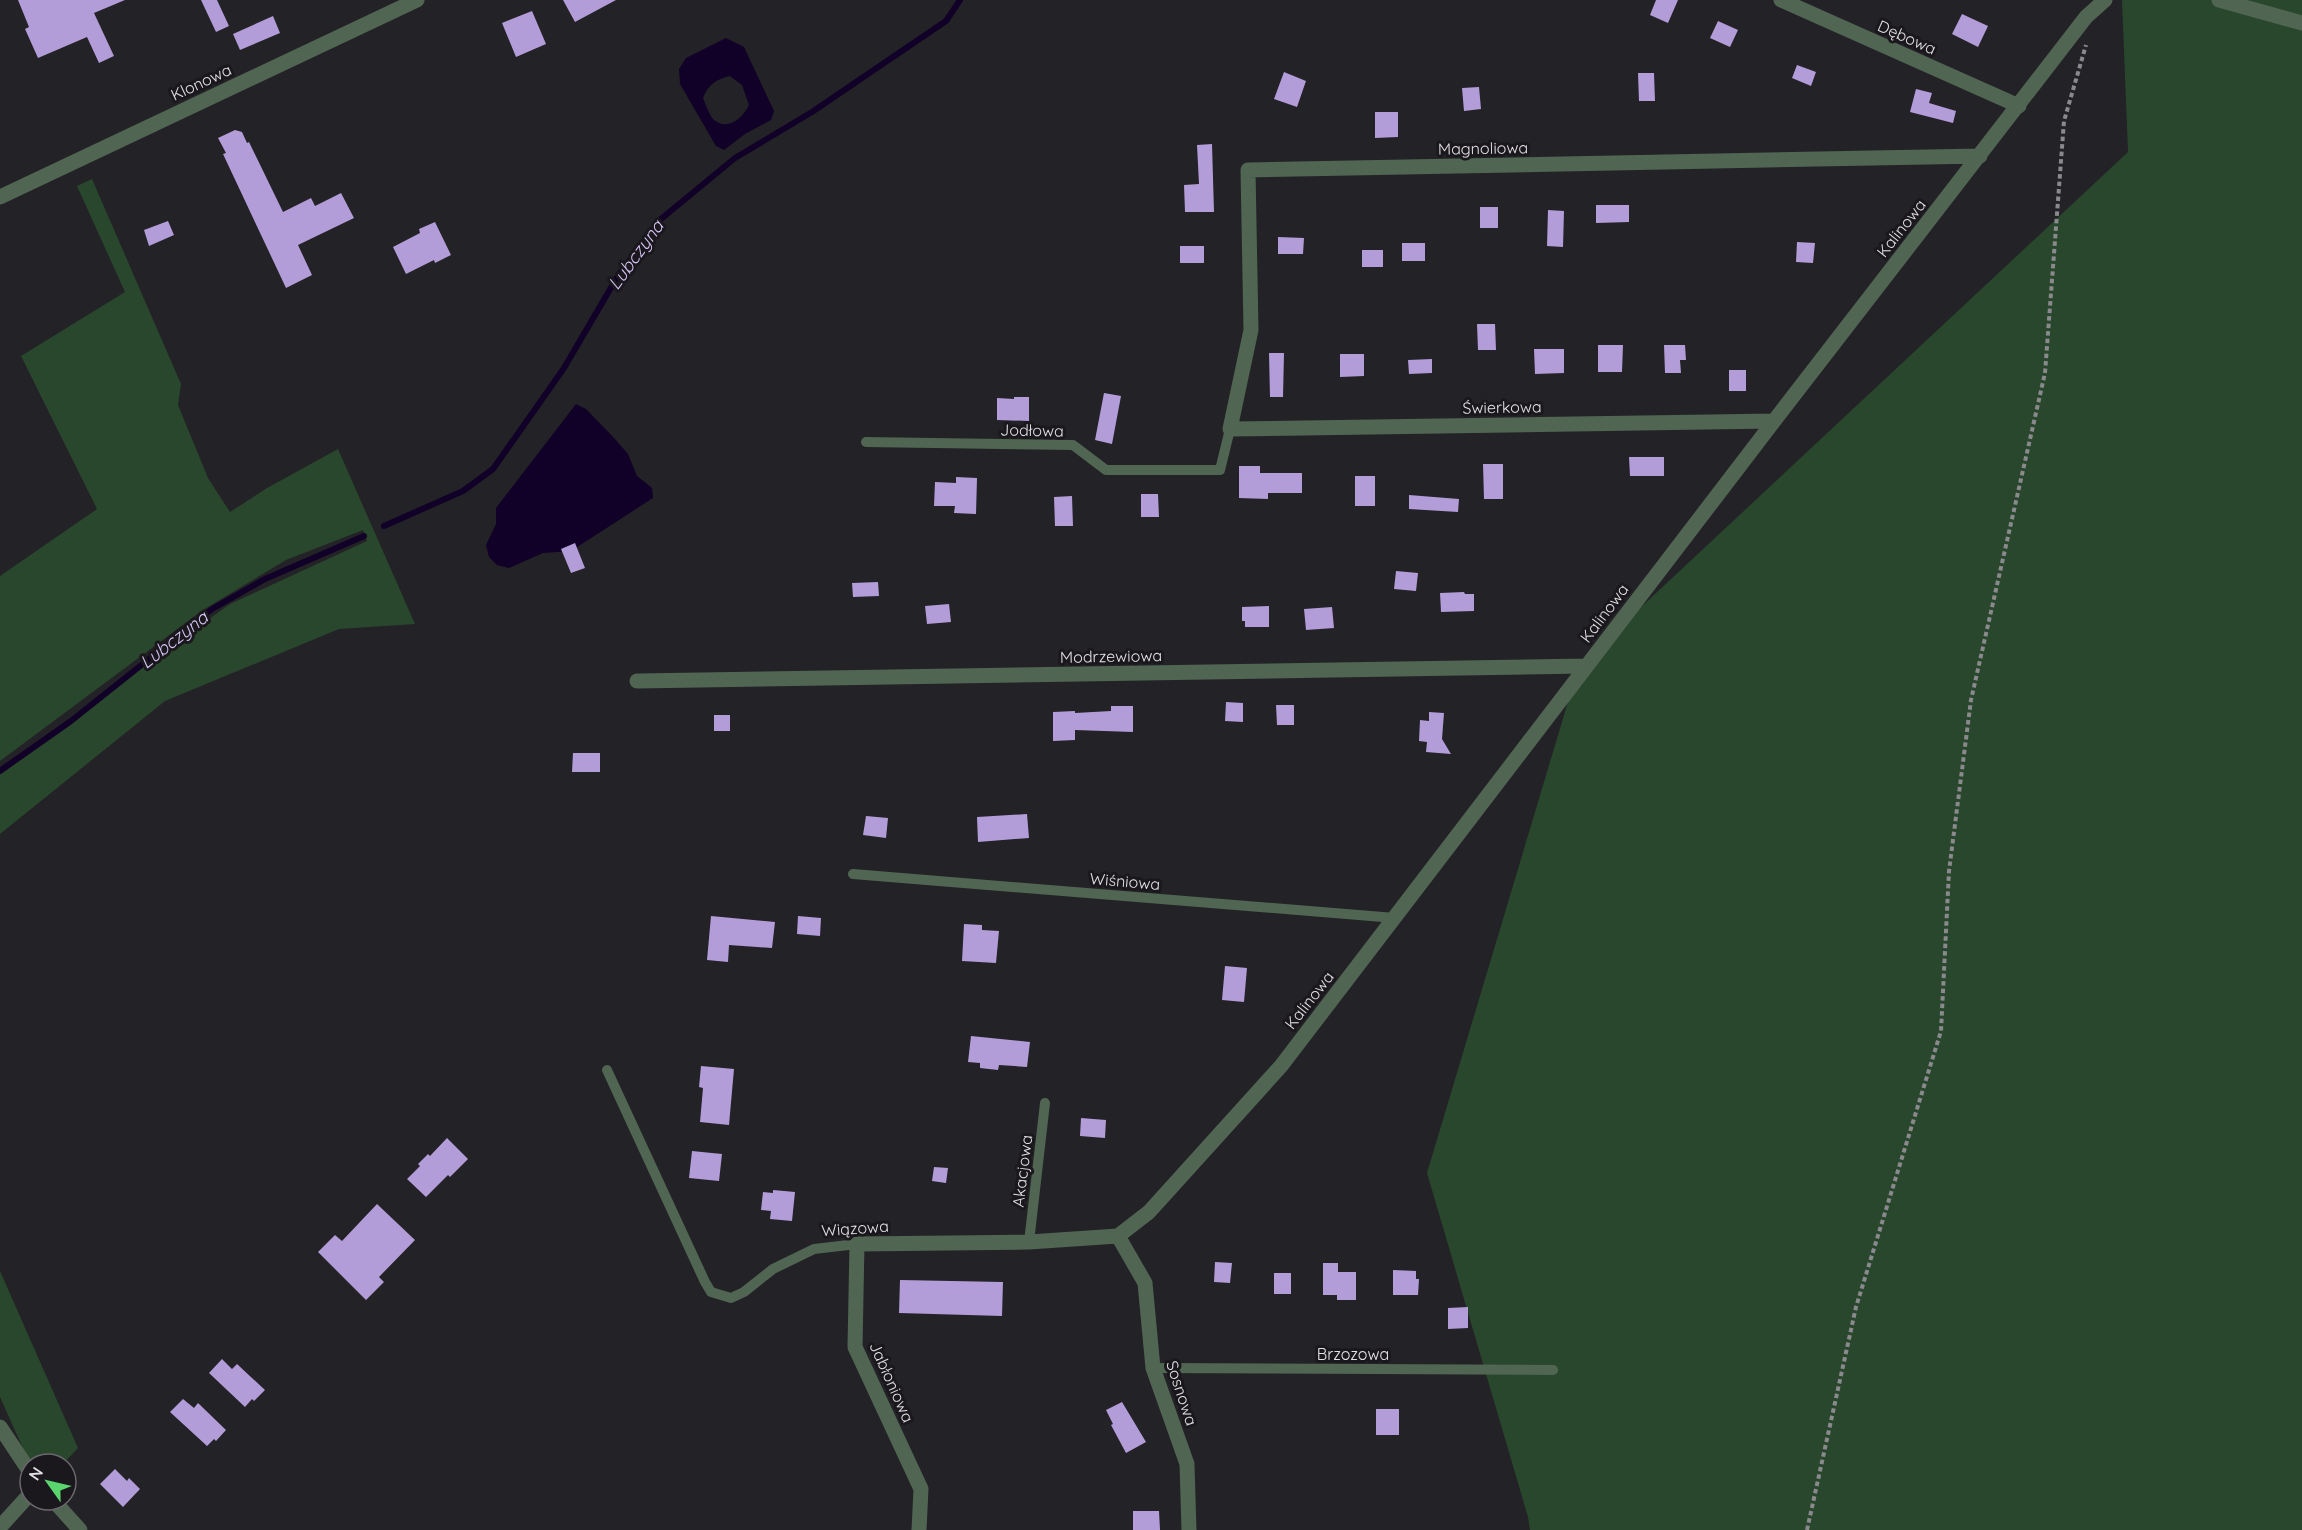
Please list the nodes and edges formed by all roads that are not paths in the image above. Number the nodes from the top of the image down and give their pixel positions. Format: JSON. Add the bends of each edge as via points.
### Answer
{"nodes":[{"id":1,"x":417,"y":0,"type":"edge"},
{"id":2,"x":1781,"y":0,"type":"edge"},
{"id":3,"x":2105,"y":0,"type":"edge"},
{"id":4,"x":2219,"y":0,"type":"edge"},
{"id":5,"x":2302,"y":23,"type":"edge"},
{"id":6,"x":2019,"y":106,"type":"junction"},
{"id":7,"x":1980,"y":156,"type":"junction"},
{"id":8,"x":0,"y":197,"type":"edge"},
{"id":9,"x":1774,"y":421,"type":"junction"},
{"id":10,"x":1230,"y":429,"type":"junction"},
{"id":11,"x":866,"y":442,"type":"dead end"},
{"id":12,"x":1586,"y":666,"type":"junction"},
{"id":13,"x":637,"y":681,"type":"dead end"},
{"id":14,"x":853,"y":874,"type":"dead end"},
{"id":15,"x":1395,"y":918,"type":"junction"},
{"id":16,"x":607,"y":1070,"type":"dead end"},
{"id":17,"x":1045,"y":1103,"type":"dead end"},
{"id":18,"x":1118,"y":1236,"type":"junction"},
{"id":19,"x":1029,"y":1242,"type":"junction"},
{"id":20,"x":857,"y":1244,"type":"junction"},
{"id":21,"x":1153,"y":1368,"type":"junction"},
{"id":22,"x":1553,"y":1370,"type":"dead end"},
{"id":23,"x":0,"y":1427,"type":"edge"},
{"id":24,"x":18,"y":1454,"type":"edge"},
{"id":25,"x":18,"y":1507,"type":"edge"},
{"id":26,"x":63,"y":1512,"type":"edge"},
{"id":27,"x":0,"y":1527,"type":"edge"},
{"id":28,"x":80,"y":1530,"type":"edge"},
{"id":29,"x":919,"y":1530,"type":"edge"},
{"id":30,"x":1189,"y":1530,"type":"edge"}],
"edges":[{"from":1,"to":8,"type":"street","name":"Klonowa"},
{"from":2,"to":6,"type":"street","name":"Dębowa"},
{"from":3,"to":6,"type":"street","name":"Kalinowa","via":[[2086,17]]},
{"from":4,"to":5,"type":"street"},
{"from":6,"to":7,"type":"street","name":"Kalinowa"},
{"from":7,"to":9,"type":"street","name":"Kalinowa"},
{"from":7,"to":10,"type":"street","name":"Magnoliowa","via":[[1248,170],[1251,330]]},
{"from":9,"to":10,"type":"street","name":"Świerkowa"},
{"from":9,"to":12,"type":"street","name":"Kalinowa"},
{"from":10,"to":11,"type":"lane","name":"Jodłowa","via":[[1220,470],[1106,470],[1073,445]]},
{"from":12,"to":13,"type":"street","name":"Modrzewiowa"},
{"from":12,"to":15,"type":"street","name":"Kalinowa"},
{"from":14,"to":15,"type":"lane","name":"Wiśniowa"},
{"from":15,"to":18,"type":"street","name":"Kalinowa","via":[[1281,1066],[1149,1212]]},
{"from":16,"to":20,"type":"lane","name":"Wiązowa","via":[[711,1292],[731,1298],[773,1269],[814,1249]]},
{"from":17,"to":19,"type":"lane","name":"Akacjowa"},
{"from":18,"to":19,"type":"street","name":"Wiązowa"},
{"from":18,"to":21,"type":"street","name":"Sosnowa","via":[[1145,1283]]},
{"from":19,"to":20,"type":"street","name":"Wiązowa"},
{"from":20,"to":29,"type":"street","name":"Jabłoniowa","via":[[855,1347],[921,1489]]},
{"from":21,"to":22,"type":"lane","name":"Brzozowa"},
{"from":21,"to":30,"type":"street","name":"Sosnowa","via":[[1187,1464]]},
{"from":23,"to":24,"type":"street"},
{"from":25,"to":27,"type":"street"},
{"from":26,"to":28,"type":"street"}]}
